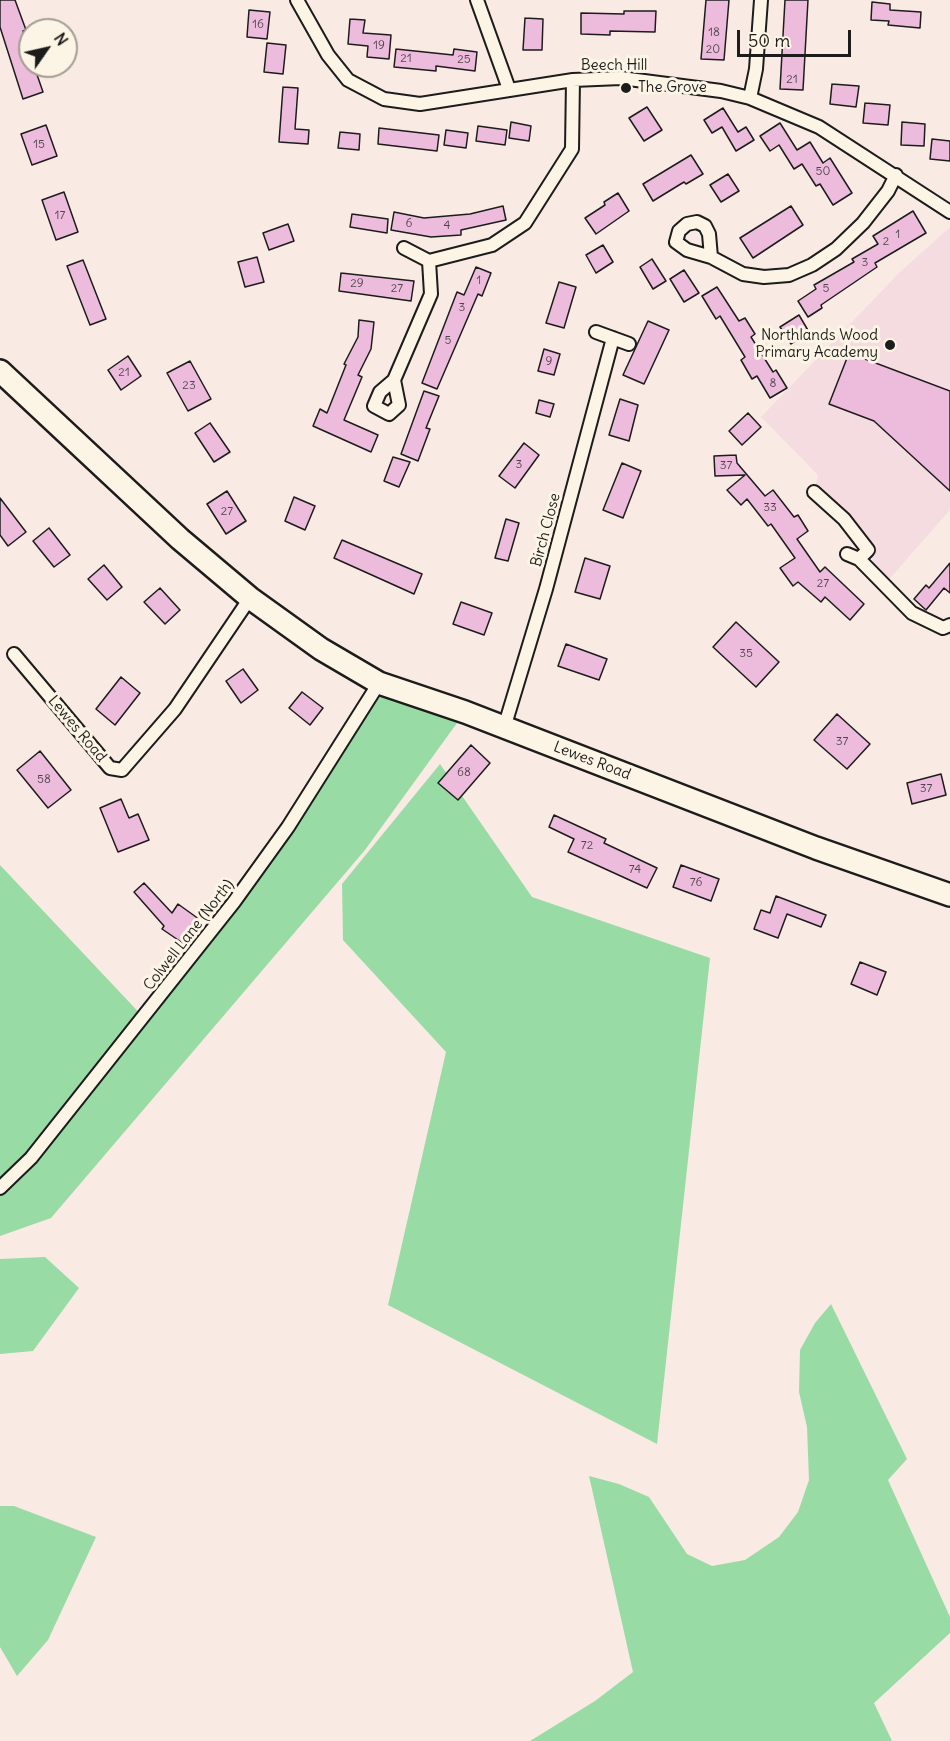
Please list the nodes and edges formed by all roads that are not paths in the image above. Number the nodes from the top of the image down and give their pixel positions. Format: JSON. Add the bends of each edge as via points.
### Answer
{"nodes":[{"id":1,"x":297,"y":0,"type":"edge"},
{"id":2,"x":477,"y":0,"type":"edge"},
{"id":3,"x":761,"y":0,"type":"edge"},
{"id":4,"x":573,"y":81,"type":"junction"},
{"id":5,"x":509,"y":89,"type":"junction"},
{"id":6,"x":750,"y":98,"type":"junction"},
{"id":7,"x":896,"y":175,"type":"junction"},
{"id":8,"x":950,"y":212,"type":"edge"},
{"id":9,"x":404,"y":248,"type":"dead end"},
{"id":10,"x":711,"y":257,"type":"dead end"},
{"id":11,"x":429,"y":261,"type":"junction"},
{"id":12,"x":596,"y":332,"type":"dead end"},
{"id":13,"x":613,"y":338,"type":"junction"},
{"id":14,"x":629,"y":344,"type":"dead end"},
{"id":15,"x":0,"y":371,"type":"edge"},
{"id":16,"x":394,"y":380,"type":"dead end"},
{"id":17,"x":814,"y":492,"type":"dead end"},
{"id":18,"x":250,"y":598,"type":"junction"},
{"id":19,"x":950,"y":625,"type":"edge"},
{"id":20,"x":14,"y":654,"type":"dead end"},
{"id":21,"x":379,"y":683,"type":"junction"},
{"id":22,"x":504,"y":728,"type":"junction"},
{"id":23,"x":950,"y":895,"type":"edge"},
{"id":24,"x":0,"y":1188,"type":"edge"}],
"edges":[{"from":1,"to":5,"type":"street","name":"Beech Hill","via":[[328,55],[348,80],[384,99],[420,104]]},
{"from":2,"to":5,"type":"street"},
{"from":3,"to":6,"type":"street"},
{"from":4,"to":5,"type":"street","name":"Beech Hill"},
{"from":4,"to":6,"type":"street","name":"Beech Hill","via":[[621,78],[675,83]]},
{"from":4,"to":11,"type":"street","via":[[572,149],[525,223],[492,245]]},
{"from":6,"to":7,"type":"street","name":"Beech Hill","via":[[819,127]]},
{"from":7,"to":8,"type":"street","name":"Beech Hill"},
{"from":7,"to":10,"type":"street","via":[[863,223],[812,265],[789,274],[764,277],[743,274]]},
{"from":9,"to":11,"type":"street"},
{"from":11,"to":16,"type":"street","via":[[430,294]]},
{"from":12,"to":13,"type":"street"},
{"from":13,"to":14,"type":"street"},
{"from":13,"to":22,"type":"street","name":"Birch Close","via":[[546,589]]},
{"from":15,"to":18,"type":"highway","name":"Lewes Road","via":[[180,539]]},
{"from":17,"to":19,"type":"street","via":[[844,519],[868,550],[853,557],[912,613],[943,628]]},
{"from":18,"to":20,"type":"street","name":"Lewes Road","via":[[175,709],[122,770],[110,768]]},
{"from":18,"to":21,"type":"highway","name":"Lewes Road","via":[[321,650]]},
{"from":21,"to":22,"type":"highway","name":"Lewes Road"},
{"from":21,"to":24,"type":"street","name":"Colwell Lane (North)","via":[[288,827],[234,902],[31,1158]]},
{"from":22,"to":23,"type":"highway","name":"Lewes Road"}]}
